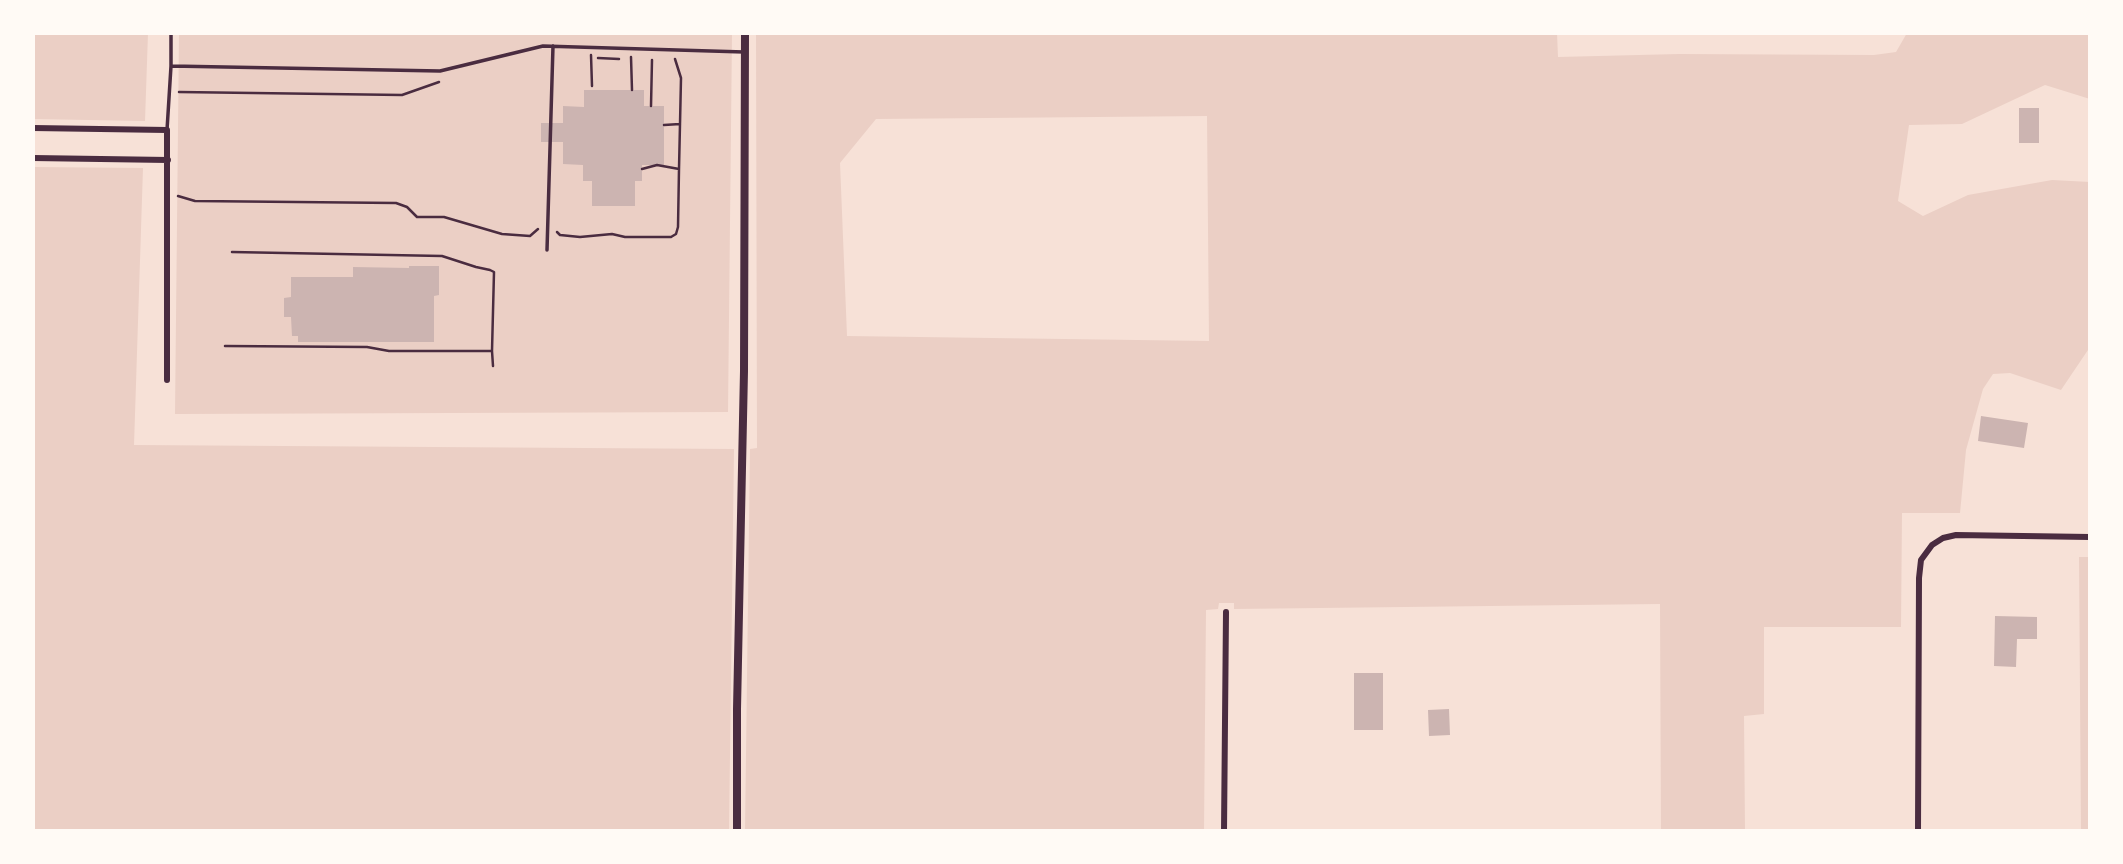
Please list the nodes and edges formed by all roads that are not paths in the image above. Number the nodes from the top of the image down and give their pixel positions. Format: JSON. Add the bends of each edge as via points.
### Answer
{"nodes":[{"id":1,"x":171,"y":33,"type":"edge"},
{"id":2,"x":745,"y":33,"type":"edge"},
{"id":3,"x":554,"y":46,"type":"junction"},
{"id":4,"x":744,"y":52,"type":"junction"},
{"id":5,"x":171,"y":66,"type":"junction"},
{"id":6,"x":33,"y":128,"type":"edge"},
{"id":7,"x":167,"y":130,"type":"junction"},
{"id":8,"x":33,"y":158,"type":"edge"},
{"id":9,"x":167,"y":160,"type":"junction"},
{"id":10,"x":547,"y":250,"type":"dead end"},
{"id":11,"x":167,"y":380,"type":"dead end"},
{"id":12,"x":2090,"y":537,"type":"edge"},
{"id":13,"x":1226,"y":612,"type":"dead end"},
{"id":14,"x":737,"y":831,"type":"edge"},
{"id":15,"x":1224,"y":831,"type":"edge"},
{"id":16,"x":1918,"y":831,"type":"edge"}],
"edges":[{"from":1,"to":5,"type":"lane"},
{"from":2,"to":4,"type":"street"},
{"from":3,"to":4,"type":"lane"},
{"from":3,"to":5,"type":"lane","via":[[440,71]]},
{"from":3,"to":10,"type":"lane"},
{"from":4,"to":14,"type":"street"},
{"from":5,"to":7,"type":"lane"},
{"from":6,"to":7,"type":"street"},
{"from":7,"to":9,"type":"street"},
{"from":8,"to":9,"type":"street"},
{"from":9,"to":11,"type":"street"},
{"from":12,"to":16,"type":"street","via":[[1956,535],[1932,545],[1922,560]]},
{"from":13,"to":15,"type":"street"}]}
